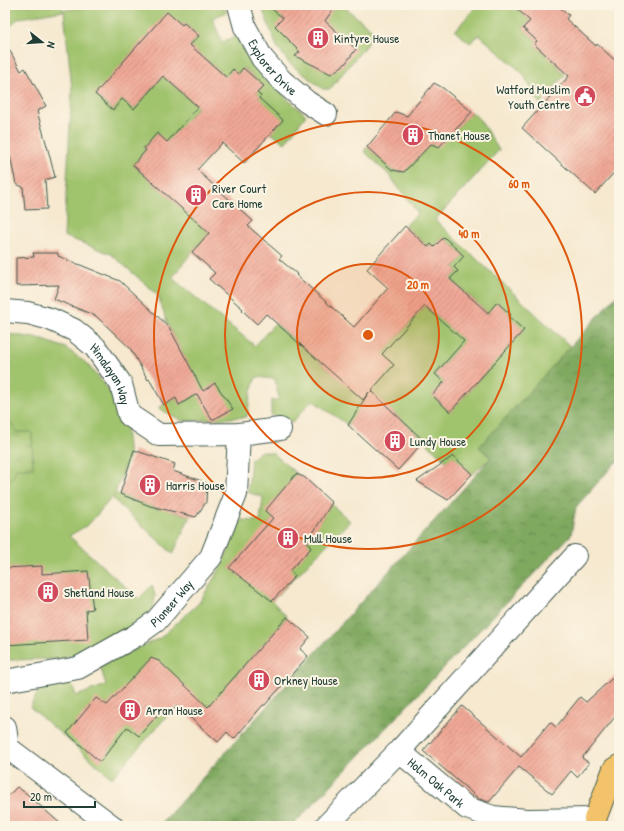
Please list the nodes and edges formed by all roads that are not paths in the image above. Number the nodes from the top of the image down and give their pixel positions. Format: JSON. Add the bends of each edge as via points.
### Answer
{"nodes":[{"id":1,"x":239,"y":5,"type":"edge"},
{"id":2,"x":326,"y":114,"type":"dead end"},
{"id":3,"x":5,"y":307,"type":"edge"},
{"id":4,"x":5,"y":312,"type":"edge"},
{"id":5,"x":280,"y":429,"type":"dead end"},
{"id":6,"x":239,"y":434,"type":"junction"},
{"id":7,"x":575,"y":556,"type":"dead end"},
{"id":8,"x":5,"y":681,"type":"edge"},
{"id":9,"x":5,"y":727,"type":"edge"},
{"id":10,"x":401,"y":749,"type":"junction"},
{"id":11,"x":619,"y":766,"type":"edge"},
{"id":12,"x":595,"y":823,"type":"edge"},
{"id":13,"x":112,"y":826,"type":"edge"},
{"id":14,"x":326,"y":826,"type":"edge"}],
"edges":[{"from":1,"to":2,"type":"street","name":"Explorer Drive","via":[[245,27],[262,58],[282,81]]},
{"from":3,"to":4,"type":"street"},
{"from":4,"to":6,"type":"street","name":"Himalayan Way","via":[[28,313],[74,330],[95,347],[121,384],[129,415],[159,435]]},
{"from":5,"to":6,"type":"street","name":"Himalayan Way"},
{"from":6,"to":8,"type":"street","name":"Pioneer Way","via":[[236,494],[211,557],[156,620],[78,668]]},
{"from":7,"to":10,"type":"street"},
{"from":9,"to":13,"type":"street","via":[[8,748]]},
{"from":10,"to":12,"type":"street","name":"Holm Oak Park","via":[[406,757],[467,808],[493,817]]},
{"from":10,"to":14,"type":"street"},
{"from":11,"to":12,"type":"main road","via":[[614,769]]}]}
